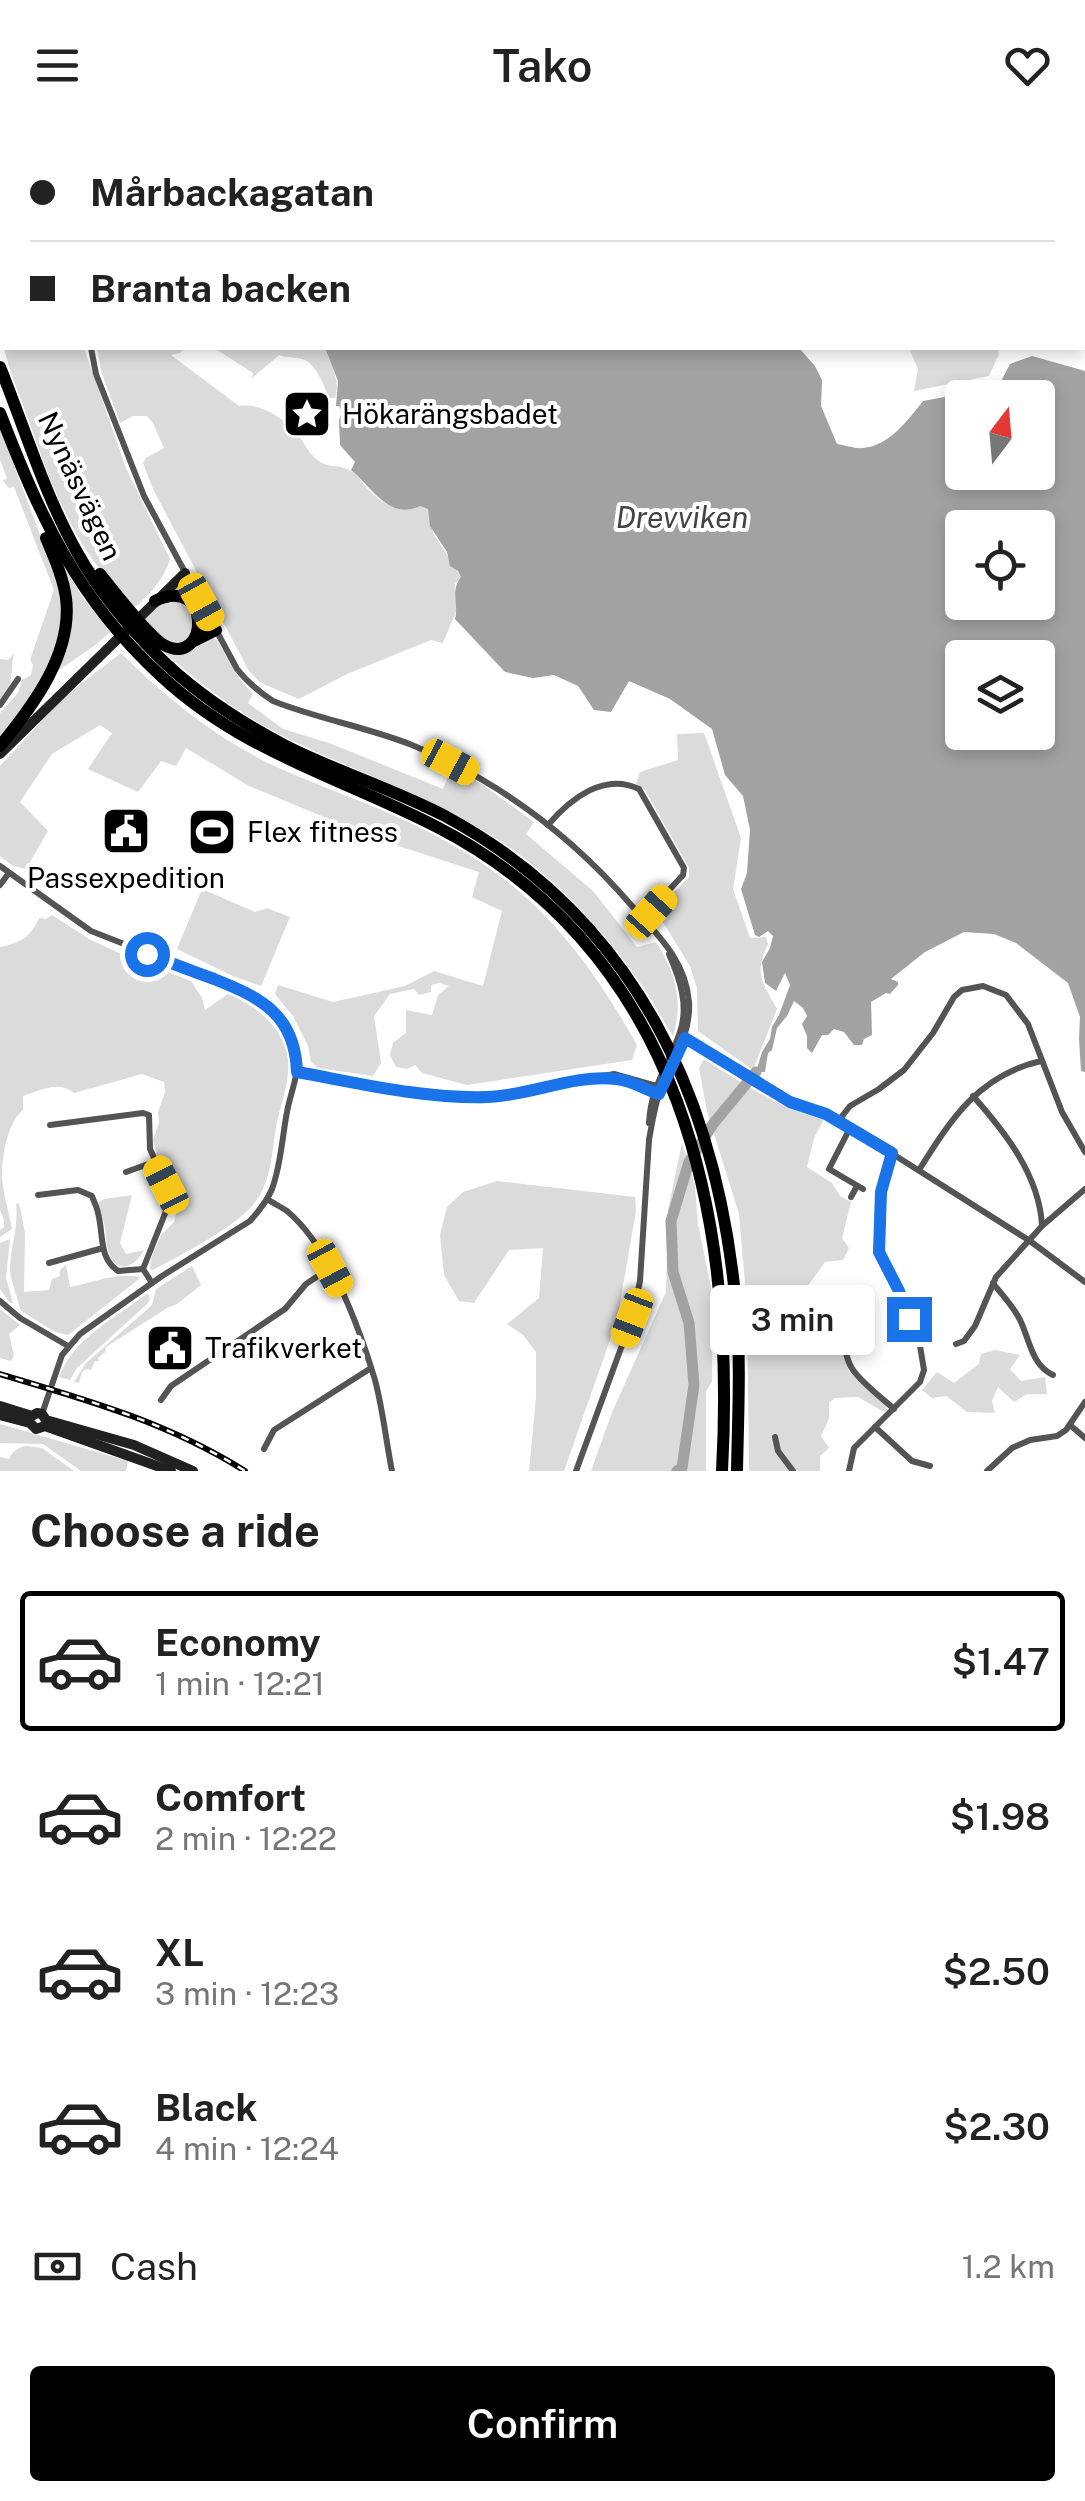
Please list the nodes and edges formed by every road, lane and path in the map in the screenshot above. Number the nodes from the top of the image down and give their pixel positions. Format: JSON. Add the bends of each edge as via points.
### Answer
{"nodes":[{"id":1,"x":91,"y":350,"type":"edge"},
{"id":2,"x":0,"y":366,"type":"edge"},
{"id":3,"x":0,"y":413,"type":"edge"},
{"id":4,"x":15,"y":451,"type":"junction"},
{"id":5,"x":64,"y":525,"type":"junction"},
{"id":6,"x":184,"y":572,"type":"junction"},
{"id":7,"x":148,"y":606,"type":"junction"},
{"id":8,"x":216,"y":630,"type":"junction"},
{"id":9,"x":192,"y":642,"type":"junction"},
{"id":10,"x":18,"y":678,"type":"dead end"},
{"id":11,"x":50,"y":686,"type":"junction"},
{"id":12,"x":0,"y":706,"type":"edge"},
{"id":13,"x":0,"y":746,"type":"edge"},
{"id":14,"x":0,"y":754,"type":"edge"},
{"id":15,"x":548,"y":825,"type":"junction"},
{"id":16,"x":0,"y":866,"type":"edge"},
{"id":17,"x":9,"y":873,"type":"junction"},
{"id":18,"x":0,"y":885,"type":"edge"},
{"id":19,"x":644,"y":918,"type":"junction"},
{"id":20,"x":653,"y":1029,"type":"junction"},
{"id":21,"x":682,"y":1036,"type":"junction"},
{"id":22,"x":1041,"y":1061,"type":"junction"},
{"id":23,"x":297,"y":1072,"type":"junction"},
{"id":24,"x":657,"y":1090,"type":"junction"},
{"id":25,"x":973,"y":1096,"type":"junction"},
{"id":26,"x":839,"y":1120,"type":"junction"},
{"id":27,"x":50,"y":1126,"type":"dead end"},
{"id":28,"x":850,"y":1128,"type":"junction"},
{"id":29,"x":1085,"y":1152,"type":"edge"},
{"id":30,"x":892,"y":1153,"type":"junction"},
{"id":31,"x":154,"y":1162,"type":"junction"},
{"id":32,"x":919,"y":1170,"type":"junction"},
{"id":33,"x":126,"y":1172,"type":"dead end"},
{"id":34,"x":1085,"y":1188,"type":"edge"},
{"id":35,"x":38,"y":1195,"type":"dead end"},
{"id":36,"x":712,"y":1195,"type":"junction"},
{"id":37,"x":851,"y":1198,"type":"dead end"},
{"id":38,"x":267,"y":1199,"type":"junction"},
{"id":39,"x":1042,"y":1226,"type":"junction"},
{"id":40,"x":1030,"y":1241,"type":"junction"},
{"id":41,"x":103,"y":1248,"type":"junction"},
{"id":42,"x":49,"y":1263,"type":"dead end"},
{"id":43,"x":330,"y":1268,"type":"junction"},
{"id":44,"x":143,"y":1269,"type":"junction"},
{"id":45,"x":152,"y":1282,"type":"junction"},
{"id":46,"x":1085,"y":1282,"type":"edge"},
{"id":47,"x":993,"y":1283,"type":"junction"},
{"id":48,"x":842,"y":1299,"type":"dead end"},
{"id":49,"x":0,"y":1301,"type":"edge"},
{"id":50,"x":956,"y":1344,"type":"dead end"},
{"id":51,"x":68,"y":1346,"type":"junction"},
{"id":52,"x":370,"y":1368,"type":"junction"},
{"id":53,"x":1053,"y":1375,"type":"dead end"},
{"id":54,"x":161,"y":1400,"type":"dead end"},
{"id":55,"x":1085,"y":1402,"type":"edge"},
{"id":56,"x":0,"y":1406,"type":"edge"},
{"id":57,"x":894,"y":1409,"type":"junction"},
{"id":58,"x":0,"y":1415,"type":"edge"},
{"id":59,"x":40,"y":1417,"type":"junction"},
{"id":60,"x":1070,"y":1425,"type":"junction"},
{"id":61,"x":876,"y":1427,"type":"junction"},
{"id":62,"x":775,"y":1437,"type":"dead end"},
{"id":63,"x":1085,"y":1438,"type":"edge"},
{"id":64,"x":264,"y":1449,"type":"dead end"},
{"id":65,"x":930,"y":1466,"type":"dead end"},
{"id":66,"x":171,"y":1471,"type":"edge"},
{"id":67,"x":193,"y":1471,"type":"edge"},
{"id":68,"x":392,"y":1471,"type":"edge"},
{"id":69,"x":576,"y":1471,"type":"edge"},
{"id":70,"x":722,"y":1471,"type":"edge"},
{"id":71,"x":737,"y":1471,"type":"edge"},
{"id":72,"x":793,"y":1471,"type":"edge"},
{"id":73,"x":849,"y":1471,"type":"edge"},
{"id":74,"x":986,"y":1471,"type":"edge"}],
"edges":[{"from":1,"to":6,"type":"street","via":[[144,496]]},
{"from":2,"to":5,"type":"highway","name":"Nynäsvägen"},
{"from":3,"to":4,"type":"highway","name":"Nynäsvägen"},
{"from":4,"to":11,"type":"highway","via":[[66,597]]},
{"from":4,"to":20,"type":"highway","name":"Nynäsvägen","via":[[51,534],[91,600],[162,678],[263,748],[440,828],[486,856],[572,930]]},
{"from":5,"to":9,"type":"highway","via":[[161,643],[179,648]]},
{"from":5,"to":20,"type":"highway","name":"Nynäsvägen","via":[[110,604],[178,674],[288,746],[392,790],[530,871],[606,947],[636,989]]},
{"from":6,"to":7,"type":"main road"},
{"from":6,"to":8,"type":"street"},
{"from":7,"to":9,"type":"highway","via":[[174,596],[192,604],[200,622]]},
{"from":7,"to":11,"type":"main road"},
{"from":8,"to":9,"type":"highway"},
{"from":8,"to":15,"type":"street","via":[[237,669],[263,695],[423,750]]},
{"from":10,"to":12,"type":"street"},
{"from":11,"to":13,"type":"highway"},
{"from":11,"to":14,"type":"main road"},
{"from":15,"to":19,"type":"street"},
{"from":15,"to":19,"type":"street","via":[[581,793],[620,783],[639,790],[684,868]]},
{"from":16,"to":17,"type":"street"},
{"from":17,"to":18,"type":"street"},
{"from":17,"to":23,"type":"street","via":[[91,931],[262,1000],[288,1032]]},
{"from":19,"to":21,"type":"street","via":[[666,944],[680,984]]},
{"from":20,"to":36,"type":"highway","name":"Nynäsvägen","via":[[688,1092]]},
{"from":21,"to":24,"type":"street"},
{"from":21,"to":26,"type":"street","via":[[790,1102]]},
{"from":22,"to":25,"type":"street","via":[[998,1076]]},
{"from":22,"to":26,"type":"street","via":[[1028,1024],[1006,995],[983,986],[962,990],[904,1070]]},
{"from":22,"to":29,"type":"street"},
{"from":23,"to":24,"type":"street","via":[[469,1097],[598,1078]]},
{"from":23,"to":38,"type":"street"},
{"from":24,"to":69,"type":"street","via":[[632,1318]]},
{"from":25,"to":32,"type":"street"},
{"from":25,"to":39,"type":"street","via":[[1028,1174]]},
{"from":26,"to":28,"type":"street"},
{"from":27,"to":31,"type":"street","via":[[150,1114]]},
{"from":28,"to":30,"type":"street"},
{"from":28,"to":37,"type":"street","via":[[829,1169],[860,1188]]},
{"from":30,"to":32,"type":"street"},
{"from":30,"to":57,"type":"street","via":[[881,1192],[879,1252],[924,1370]]},
{"from":31,"to":33,"type":"street"},
{"from":31,"to":44,"type":"street","via":[[170,1193]]},
{"from":32,"to":40,"type":"street"},
{"from":34,"to":39,"type":"street"},
{"from":35,"to":41,"type":"street","via":[[78,1190],[92,1196]]},
{"from":36,"to":70,"type":"highway","name":"Nynäsvägen","via":[[725,1388]]},
{"from":36,"to":71,"type":"highway","name":"Nynäsvägen","via":[[736,1305]]},
{"from":38,"to":43,"type":"street","via":[[294,1219]]},
{"from":38,"to":45,"type":"street","via":[[250,1221]]},
{"from":39,"to":40,"type":"street"},
{"from":40,"to":46,"type":"street"},
{"from":40,"to":47,"type":"street"},
{"from":41,"to":42,"type":"street"},
{"from":41,"to":44,"type":"street","via":[[118,1271]]},
{"from":43,"to":52,"type":"street"},
{"from":43,"to":54,"type":"street"},
{"from":44,"to":45,"type":"street"},
{"from":45,"to":51,"type":"street"},
{"from":47,"to":50,"type":"street","via":[[975,1326]]},
{"from":47,"to":53,"type":"street","via":[[1020,1319],[1042,1370]]},
{"from":48,"to":57,"type":"street","via":[[852,1368]]},
{"from":49,"to":51,"type":"street"},
{"from":51,"to":59,"type":"street"},
{"from":52,"to":64,"type":"street","via":[[274,1430]]},
{"from":52,"to":68,"type":"street"},
{"from":55,"to":60,"type":"street"},
{"from":56,"to":59,"type":"main road"},
{"from":57,"to":61,"type":"street"},
{"from":58,"to":59,"type":"main road"},
{"from":59,"to":66,"type":"main road"},
{"from":59,"to":67,"type":"main road"},
{"from":60,"to":63,"type":"street"},
{"from":60,"to":74,"type":"street","via":[[1057,1436],[1012,1448]]},
{"from":61,"to":65,"type":"street","via":[[912,1461]]},
{"from":61,"to":73,"type":"street","via":[[854,1448]]},
{"from":62,"to":72,"type":"street"}]}
